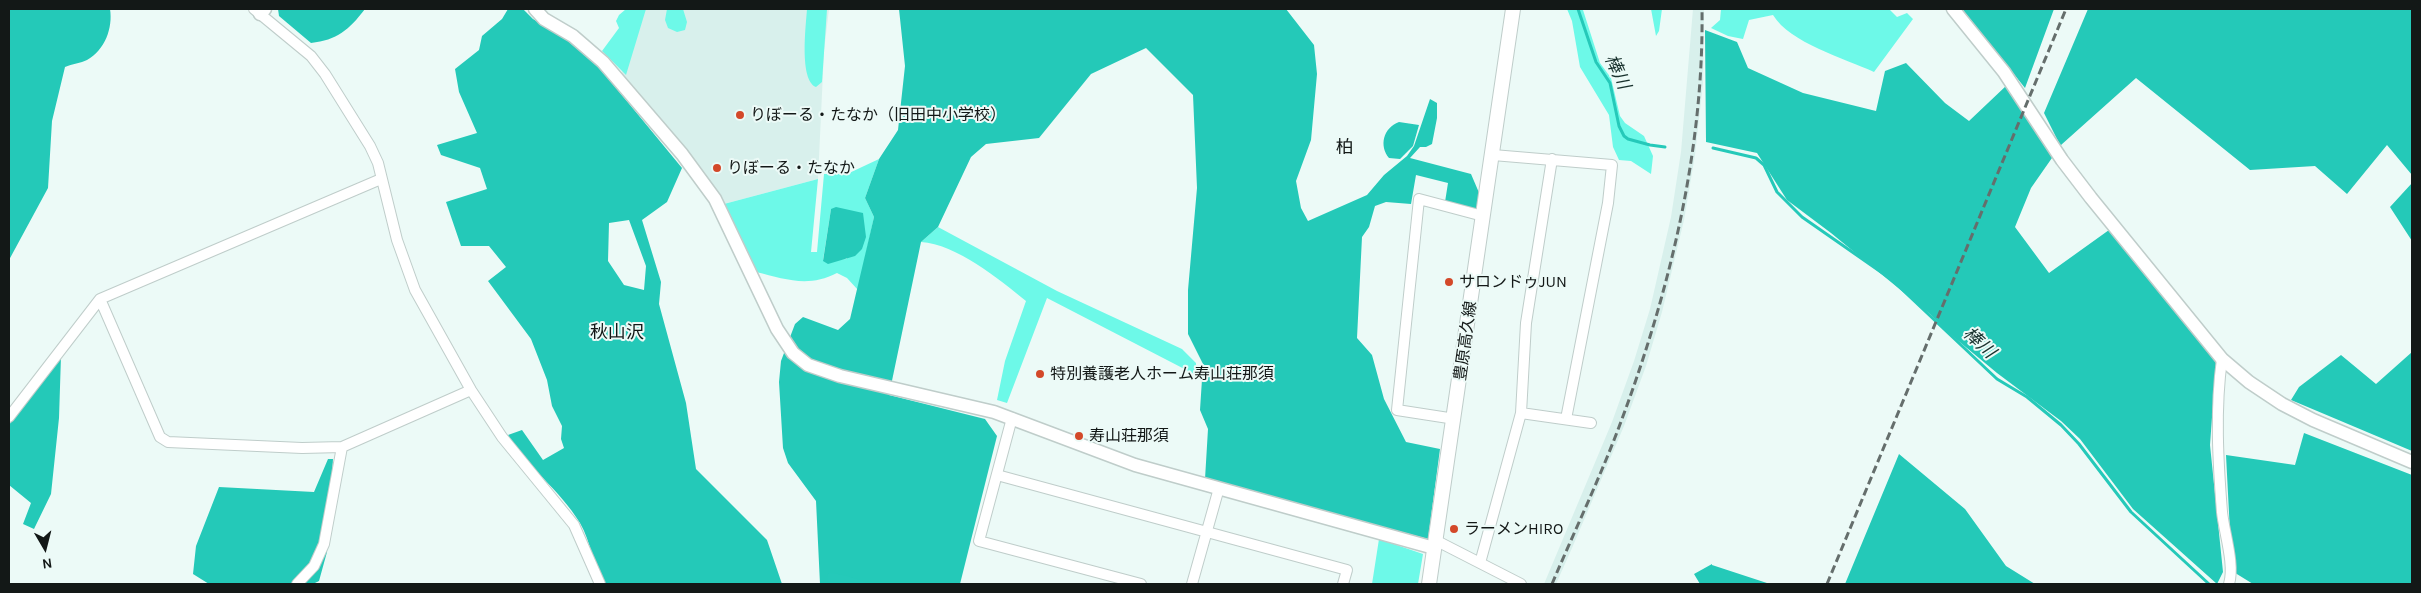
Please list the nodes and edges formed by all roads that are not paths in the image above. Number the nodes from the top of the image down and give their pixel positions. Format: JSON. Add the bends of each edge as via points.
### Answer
{"nodes":[{"id":1,"x":535,"y":9,"type":"edge"},
{"id":2,"x":1513,"y":9,"type":"edge"},
{"id":3,"x":1953,"y":9,"type":"edge"},
{"id":4,"x":260,"y":11,"type":"edge"},
{"id":5,"x":1493,"y":155,"type":"junction"},
{"id":6,"x":1552,"y":159,"type":"junction"},
{"id":7,"x":381,"y":179,"type":"junction"},
{"id":8,"x":1483,"y":216,"type":"junction"},
{"id":9,"x":100,"y":299,"type":"junction"},
{"id":10,"x":2222,"y":359,"type":"junction"},
{"id":11,"x":471,"y":390,"type":"junction"},
{"id":12,"x":1521,"y":413,"type":"junction"},
{"id":13,"x":9,"y":417,"type":"edge"},
{"id":14,"x":1012,"y":418,"type":"junction"},
{"id":15,"x":1455,"y":419,"type":"junction"},
{"id":16,"x":1566,"y":419,"type":"junction"},
{"id":17,"x":1591,"y":422,"type":"dead end"},
{"id":18,"x":342,"y":447,"type":"junction"},
{"id":19,"x":2412,"y":462,"type":"edge"},
{"id":20,"x":997,"y":475,"type":"junction"},
{"id":21,"x":1219,"y":488,"type":"junction"},
{"id":22,"x":1206,"y":532,"type":"junction"},
{"id":23,"x":1435,"y":544,"type":"junction"},
{"id":24,"x":1480,"y":563,"type":"junction"},
{"id":25,"x":297,"y":584,"type":"edge"},
{"id":26,"x":600,"y":584,"type":"edge"},
{"id":27,"x":1141,"y":584,"type":"edge"},
{"id":28,"x":1192,"y":584,"type":"edge"},
{"id":29,"x":1343,"y":584,"type":"edge"},
{"id":30,"x":1429,"y":584,"type":"edge"},
{"id":31,"x":1521,"y":584,"type":"edge"},
{"id":32,"x":2229,"y":584,"type":"edge"}],
"edges":[{"from":1,"to":14,"type":"street","via":[[603,62],[698,176],[725,219],[777,329],[799,358],[808,365],[840,376]]},
{"from":2,"to":5,"type":"main road","name":"豊原高久線"},
{"from":3,"to":10,"type":"street","via":[[1999,66],[2091,198]]},
{"from":4,"to":7,"type":"street","via":[[311,56],[325,74],[370,146]]},
{"from":5,"to":6,"type":"street"},
{"from":5,"to":8,"type":"main road","name":"豊原高久線"},
{"from":6,"to":12,"type":"street","via":[[1526,323]]},
{"from":6,"to":16,"type":"street","via":[[1612,165],[1608,203]]},
{"from":7,"to":9,"type":"street"},
{"from":7,"to":11,"type":"street","via":[[406,269],[434,327]]},
{"from":8,"to":15,"type":"main road","name":"豊原高久線"},
{"from":8,"to":15,"type":"street","via":[[1419,199],[1397,410]]},
{"from":9,"to":13,"type":"street"},
{"from":9,"to":18,"type":"street","via":[[160,438],[168,442]]},
{"from":10,"to":19,"type":"street","via":[[2282,404]]},
{"from":10,"to":32,"type":"street","via":[[2218,422]]},
{"from":11,"to":18,"type":"street"},
{"from":11,"to":26,"type":"street","via":[[502,437],[574,525]]},
{"from":12,"to":16,"type":"street"},
{"from":12,"to":24,"type":"street"},
{"from":14,"to":20,"type":"street"},
{"from":14,"to":21,"type":"street","via":[[1116,459]]},
{"from":15,"to":23,"type":"main road","name":"豊原高久線"},
{"from":16,"to":17,"type":"street"},
{"from":18,"to":25,"type":"street","via":[[322,551],[314,566]]},
{"from":20,"to":22,"type":"street"},
{"from":20,"to":27,"type":"street","via":[[979,541]]},
{"from":21,"to":22,"type":"street"},
{"from":21,"to":23,"type":"street"},
{"from":22,"to":28,"type":"street"},
{"from":22,"to":29,"type":"street","via":[[1347,570]]},
{"from":23,"to":24,"type":"street"},
{"from":23,"to":30,"type":"main road","name":"豊原高久線"},
{"from":24,"to":31,"type":"street"}]}
